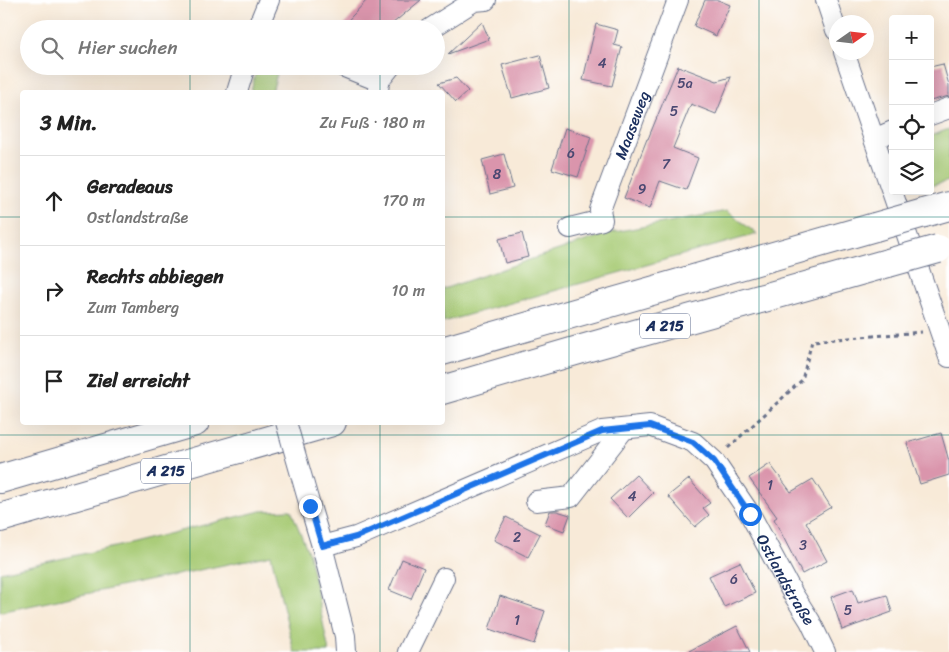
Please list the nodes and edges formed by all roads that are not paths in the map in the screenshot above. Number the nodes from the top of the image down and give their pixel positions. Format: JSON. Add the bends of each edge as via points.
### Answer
{"nodes":[{"id":1,"x":270,"y":0,"type":"edge"},
{"id":2,"x":486,"y":0,"type":"edge"},
{"id":3,"x":678,"y":0,"type":"edge"},
{"id":4,"x":826,"y":0,"type":"edge"},
{"id":5,"x":831,"y":15,"type":"edge"},
{"id":6,"x":261,"y":20,"type":"edge"},
{"id":7,"x":444,"y":20,"type":"edge"},
{"id":8,"x":847,"y":60,"type":"edge"},
{"id":9,"x":242,"y":75,"type":"edge"},
{"id":10,"x":368,"y":75,"type":"edge"},
{"id":11,"x":382,"y":80,"type":"edge"},
{"id":12,"x":238,"y":90,"type":"edge"},
{"id":13,"x":949,"y":108,"type":"edge"},
{"id":14,"x":934,"y":114,"type":"edge"},
{"id":15,"x":889,"y":133,"type":"edge"},
{"id":16,"x":874,"y":139,"type":"junction"},
{"id":17,"x":937,"y":209,"type":"edge"},
{"id":18,"x":570,"y":228,"type":"dead end"},
{"id":19,"x":944,"y":248,"type":"edge"},
{"id":20,"x":445,"y":350,"type":"edge"},
{"id":21,"x":949,"y":357,"type":"edge"},
{"id":22,"x":445,"y":389,"type":"edge"},
{"id":23,"x":185,"y":425,"type":"edge"},
{"id":24,"x":287,"y":425,"type":"edge"},
{"id":25,"x":322,"y":425,"type":"edge"},
{"id":26,"x":624,"y":429,"type":"junction"},
{"id":27,"x":0,"y":479,"type":"edge"},
{"id":28,"x":536,"y":501,"type":"dead end"},
{"id":29,"x":0,"y":518,"type":"edge"},
{"id":30,"x":322,"y":546,"type":"junction"},
{"id":31,"x":444,"y":578,"type":"dead end"},
{"id":32,"x":346,"y":652,"type":"edge"},
{"id":33,"x":408,"y":652,"type":"edge"},
{"id":34,"x":825,"y":652,"type":"edge"}],
"edges":[{"from":1,"to":6,"type":"street"},
{"from":2,"to":7,"type":"street","via":[[474,1]]},
{"from":3,"to":18,"type":"street","name":"Maaseweg","via":[[600,210],[602,220]]},
{"from":4,"to":5,"type":"street"},
{"from":8,"to":16,"type":"street"},
{"from":9,"to":12,"type":"street"},
{"from":10,"to":11,"type":"street"},
{"from":13,"to":14,"type":"street"},
{"from":15,"to":16,"type":"street"},
{"from":16,"to":21,"type":"street"},
{"from":17,"to":20,"type":"highway","number":"A 215","bridge":true},
{"from":19,"to":22,"type":"highway","number":"A 215","bridge":true},
{"from":23,"to":27,"type":"highway","number":"A 215"},
{"from":24,"to":30,"type":"street","bridge":true},
{"from":25,"to":29,"type":"highway","number":"A 215"},
{"from":26,"to":28,"type":"street","via":[[571,497]]},
{"from":26,"to":30,"type":"street","name":"Ostlandstraße","via":[[602,431],[356,537]]},
{"from":26,"to":34,"type":"street","name":"Ostlandstraße","via":[[650,426],[693,442],[714,461],[750,514]]},
{"from":30,"to":32,"type":"street","via":[[345,636]]},
{"from":31,"to":33,"type":"street"}]}
